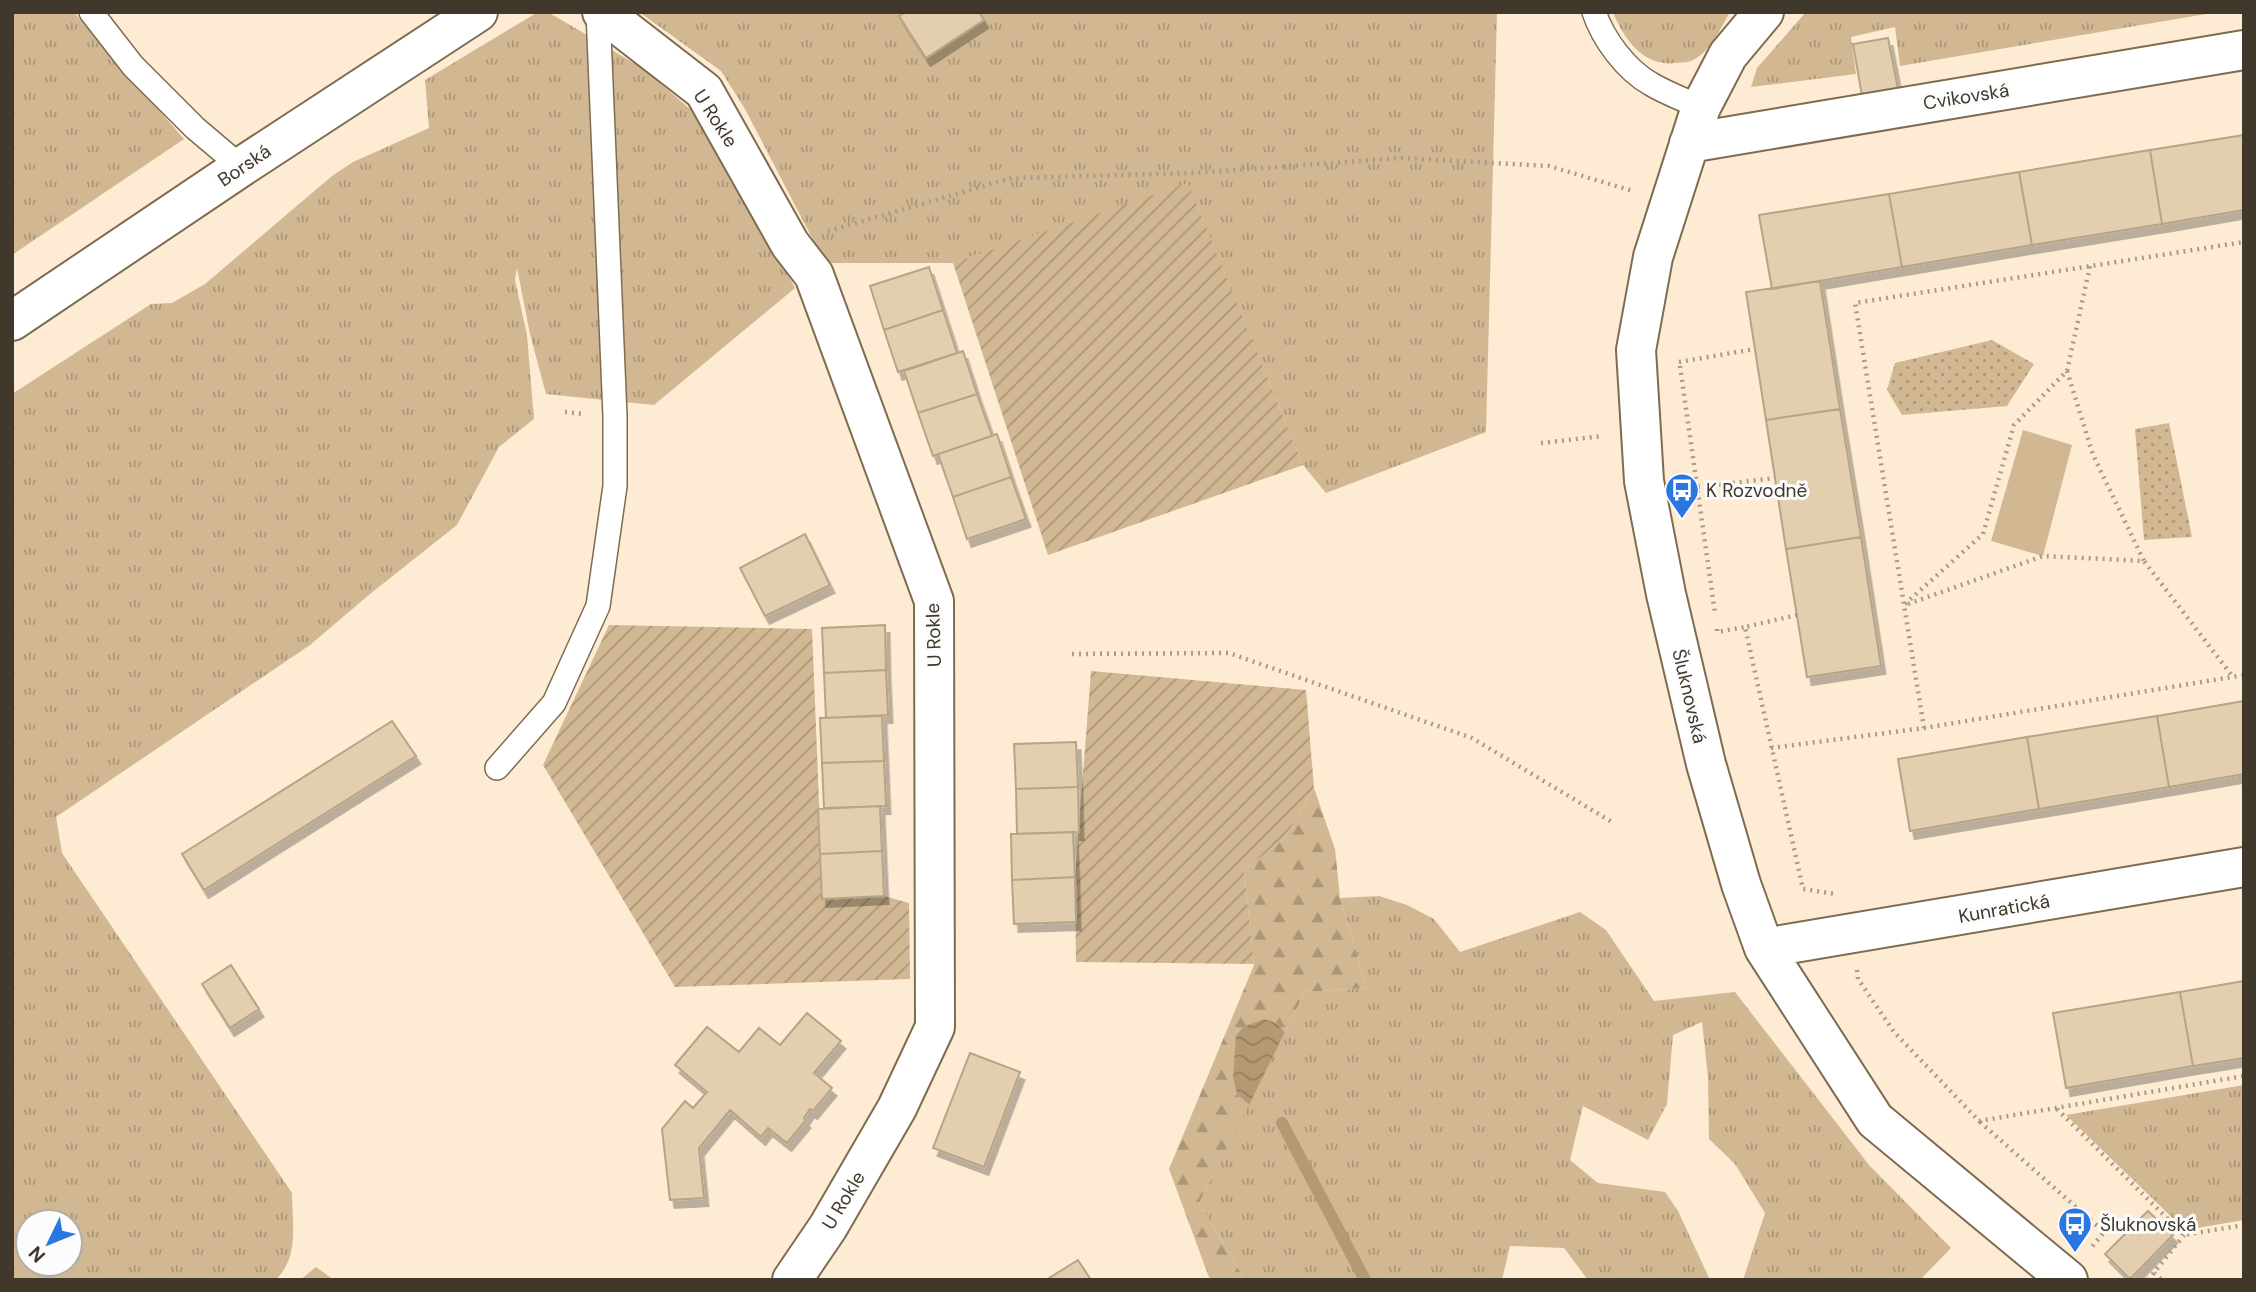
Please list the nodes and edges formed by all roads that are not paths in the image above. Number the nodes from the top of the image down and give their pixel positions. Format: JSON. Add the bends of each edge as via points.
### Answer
{"nodes":[{"id":1,"x":91,"y":12,"type":"edge"},
{"id":2,"x":478,"y":12,"type":"edge"},
{"id":3,"x":600,"y":12,"type":"edge"},
{"id":4,"x":1594,"y":12,"type":"edge"},
{"id":5,"x":1764,"y":12,"type":"edge"},
{"id":6,"x":2244,"y":50,"type":"edge"},
{"id":7,"x":1701,"y":107,"type":"junction"},
{"id":8,"x":1689,"y":143,"type":"junction"},
{"id":9,"x":242,"y":167,"type":"junction"},
{"id":10,"x":12,"y":321,"type":"edge"},
{"id":11,"x":497,"y":768,"type":"dead end"},
{"id":12,"x":2244,"y":867,"type":"edge"},
{"id":13,"x":1764,"y":948,"type":"junction"},
{"id":14,"x":2077,"y":1267,"type":"edge"},
{"id":15,"x":792,"y":1280,"type":"edge"}],
"edges":[{"from":1,"to":9,"type":"lane","via":[[133,66]]},
{"from":2,"to":9,"type":"street","name":"Borská"},
{"from":3,"to":11,"type":"lane","via":[[615,486],[598,606],[554,703]]},
{"from":3,"to":15,"type":"street","name":"U Rokle","via":[[704,91],[790,244],[814,275],[934,601],[935,1027],[897,1108]]},
{"from":4,"to":7,"type":"lane","via":[[1611,44],[1649,84]]},
{"from":5,"to":7,"type":"street","name":"Šluknovská","via":[[1728,55]]},
{"from":6,"to":8,"type":"street","name":"Cvikovská"},
{"from":7,"to":8,"type":"street","name":"Šluknovská"},
{"from":8,"to":13,"type":"street","name":"Šluknovská","via":[[1653,257],[1636,350],[1644,481],[1706,764]]},
{"from":9,"to":10,"type":"street","name":"Borská"},
{"from":12,"to":13,"type":"street","name":"Kunratická"},
{"from":13,"to":14,"type":"street","name":"Šluknovská","via":[[1875,1120]]}]}
